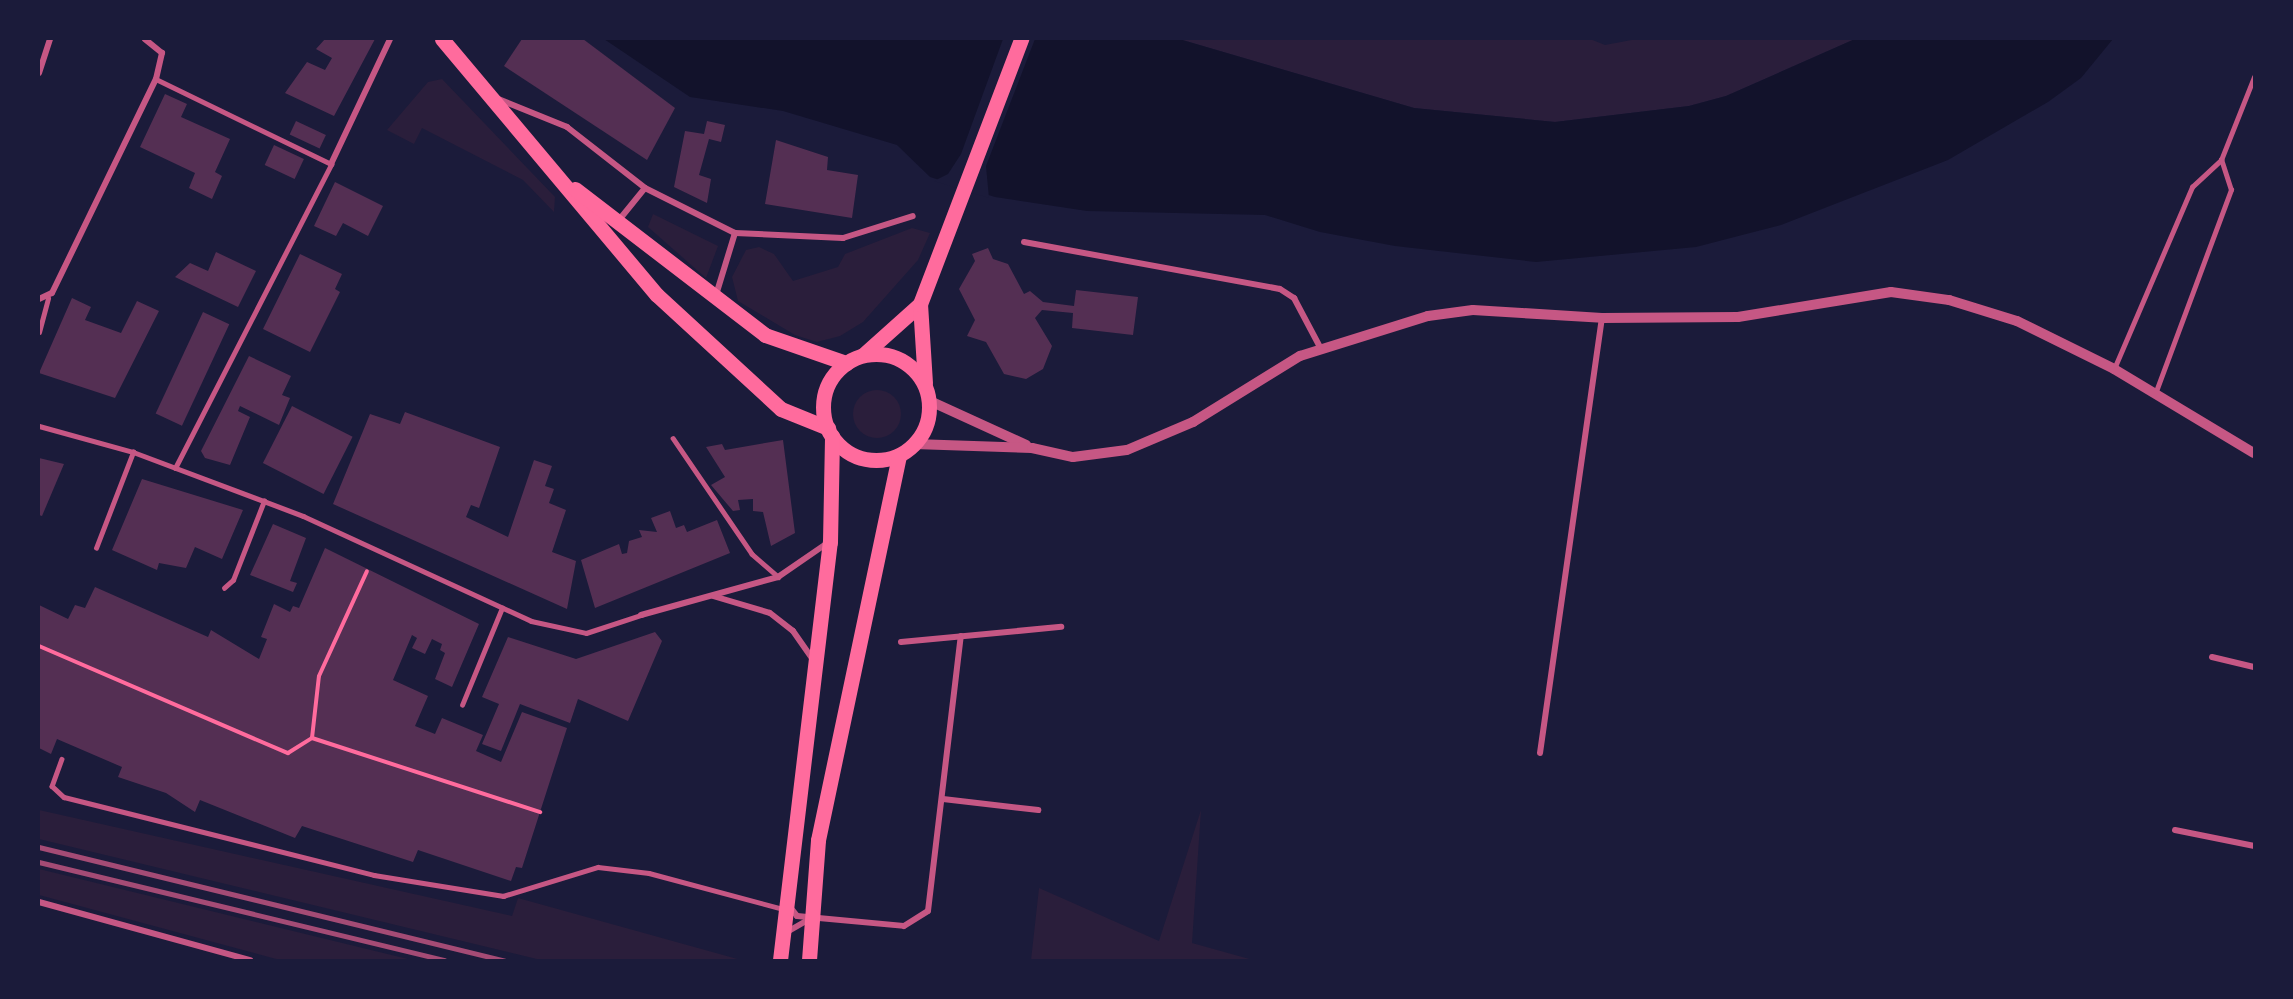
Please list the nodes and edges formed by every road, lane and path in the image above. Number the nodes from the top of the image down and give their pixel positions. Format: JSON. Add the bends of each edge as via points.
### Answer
{"nodes":[{"id":1,"x":50,"y":39,"type":"edge"},
{"id":2,"x":145,"y":39,"type":"edge"},
{"id":3,"x":390,"y":39,"type":"edge"},
{"id":4,"x":442,"y":39,"type":"edge"},
{"id":5,"x":1021,"y":39,"type":"edge"},
{"id":6,"x":39,"y":73,"type":"edge"},
{"id":7,"x":2254,"y":77,"type":"edge"},
{"id":8,"x":156,"y":79,"type":"junction"},
{"id":9,"x":490,"y":96,"type":"junction"},
{"id":10,"x":2221,"y":160,"type":"junction"},
{"id":11,"x":331,"y":164,"type":"junction"},
{"id":12,"x":568,"y":184,"type":"junction"},
{"id":13,"x":645,"y":188,"type":"junction"},
{"id":14,"x":913,"y":216,"type":"dead end"},
{"id":15,"x":620,"y":220,"type":"junction"},
{"id":16,"x":735,"y":233,"type":"junction"},
{"id":17,"x":604,"y":236,"type":"junction"},
{"id":18,"x":1024,"y":242,"type":"dead end"},
{"id":19,"x":716,"y":297,"type":"junction"},
{"id":20,"x":48,"y":298,"type":"junction"},
{"id":21,"x":39,"y":299,"type":"edge"},
{"id":22,"x":920,"y":304,"type":"junction"},
{"id":23,"x":1602,"y":318,"type":"junction"},
{"id":24,"x":39,"y":332,"type":"edge"},
{"id":25,"x":1321,"y":349,"type":"junction"},
{"id":26,"x":863,"y":355,"type":"junction"},
{"id":27,"x":846,"y":363,"type":"junction"},
{"id":28,"x":2114,"y":369,"type":"junction"},
{"id":29,"x":925,"y":383,"type":"junction"},
{"id":30,"x":2154,"y":398,"type":"junction"},
{"id":31,"x":930,"y":401,"type":"junction"},
{"id":32,"x":39,"y":426,"type":"edge"},
{"id":33,"x":830,"y":432,"type":"junction"},
{"id":34,"x":673,"y":438,"type":"dead end"},
{"id":35,"x":914,"y":444,"type":"junction"},
{"id":36,"x":1032,"y":448,"type":"junction"},
{"id":37,"x":133,"y":452,"type":"junction"},
{"id":38,"x":2254,"y":453,"type":"edge"},
{"id":39,"x":899,"y":455,"type":"junction"},
{"id":40,"x":175,"y":468,"type":"junction"},
{"id":41,"x":264,"y":501,"type":"junction"},
{"id":42,"x":830,"y":542,"type":"junction"},
{"id":43,"x":96,"y":548,"type":"dead end"},
{"id":44,"x":367,"y":571,"type":"dead end"},
{"id":45,"x":778,"y":577,"type":"junction"},
{"id":46,"x":224,"y":588,"type":"dead end"},
{"id":47,"x":710,"y":596,"type":"junction"},
{"id":48,"x":502,"y":608,"type":"junction"},
{"id":49,"x":641,"y":615,"type":"joint"},
{"id":50,"x":1061,"y":627,"type":"dead end"},
{"id":51,"x":961,"y":636,"type":"junction"},
{"id":52,"x":901,"y":642,"type":"dead end"},
{"id":53,"x":39,"y":646,"type":"edge"},
{"id":54,"x":2212,"y":657,"type":"dead end"},
{"id":55,"x":813,"y":660,"type":"junction"},
{"id":56,"x":2254,"y":667,"type":"edge"},
{"id":57,"x":462,"y":705,"type":"dead end"},
{"id":58,"x":312,"y":738,"type":"junction"},
{"id":59,"x":1540,"y":753,"type":"dead end"},
{"id":60,"x":62,"y":759,"type":"dead end"},
{"id":61,"x":943,"y":799,"type":"junction"},
{"id":62,"x":1038,"y":810,"type":"dead end"},
{"id":63,"x":540,"y":812,"type":"dead end"},
{"id":64,"x":2175,"y":830,"type":"dead end"},
{"id":65,"x":2254,"y":846,"type":"edge"},
{"id":66,"x":785,"y":889,"type":"junction"},
{"id":67,"x":39,"y":902,"type":"edge"},
{"id":68,"x":783,"y":909,"type":"junction"},
{"id":69,"x":812,"y":919,"type":"junction"},
{"id":70,"x":780,"y":955,"type":"edge"},
{"id":71,"x":250,"y":960,"type":"edge"},
{"id":72,"x":809,"y":960,"type":"edge"}],
"edges":[{"from":1,"to":6,"type":"street"},
{"from":2,"to":8,"type":"street","via":[[162,53]]},
{"from":3,"to":11,"type":"street"},
{"from":4,"to":9,"type":"main road"},
{"from":5,"to":22,"type":"main road"},
{"from":7,"to":10,"type":"lane"},
{"from":8,"to":11,"type":"lane"},
{"from":8,"to":20,"type":"street"},
{"from":9,"to":12,"type":"main road"},
{"from":9,"to":13,"type":"street","via":[[567,128]]},
{"from":10,"to":28,"type":"lane","via":[[2192,187]]},
{"from":10,"to":30,"type":"lane","via":[[2231,190]]},
{"from":11,"to":40,"type":"street"},
{"from":12,"to":15,"type":"main road"},
{"from":12,"to":17,"type":"main road"},
{"from":13,"to":15,"type":"street"},
{"from":13,"to":16,"type":"street"},
{"from":14,"to":16,"type":"street","via":[[843,238]]},
{"from":15,"to":17,"type":"street"},
{"from":15,"to":19,"type":"main road"},
{"from":16,"to":19,"type":"street"},
{"from":17,"to":33,"type":"main road","via":[[744,380],[781,409]]},
{"from":18,"to":25,"type":"street","via":[[1280,289],[1294,298]]},
{"from":19,"to":27,"type":"main road","via":[[779,343]]},
{"from":20,"to":21,"type":"street"},
{"from":20,"to":24,"type":"street"},
{"from":22,"to":26,"type":"main road"},
{"from":22,"to":29,"type":"main road"},
{"from":23,"to":25,"type":"street","via":[[1473,310],[1428,316]]},
{"from":23,"to":28,"type":"street","via":[[1738,317],[1891,292],[1949,300],[2018,321]]},
{"from":23,"to":59,"type":"street"},
{"from":25,"to":36,"type":"street","via":[[1193,422],[1127,450],[1073,457]]},
{"from":26,"to":27,"type":"main road"},
{"from":26,"to":29,"type":"main road","via":[[899,358]]},
{"from":27,"to":33,"type":"main road","via":[[826,388]]},
{"from":28,"to":30,"type":"street"},
{"from":29,"to":31,"type":"main road"},
{"from":30,"to":38,"type":"street"},
{"from":31,"to":35,"type":"main road","via":[[929,419]]},
{"from":31,"to":36,"type":"street"},
{"from":32,"to":37,"type":"street"},
{"from":33,"to":39,"type":"main road","via":[[857,457],[875,461]]},
{"from":33,"to":42,"type":"main road"},
{"from":34,"to":45,"type":"lane","via":[[752,554]]},
{"from":35,"to":36,"type":"street"},
{"from":35,"to":39,"type":"main road"},
{"from":37,"to":40,"type":"street"},
{"from":37,"to":43,"type":"lane"},
{"from":39,"to":69,"type":"main road","via":[[818,840]]},
{"from":40,"to":41,"type":"street"},
{"from":41,"to":46,"type":"lane","via":[[233,580]]},
{"from":41,"to":48,"type":"street"},
{"from":42,"to":45,"type":"street"},
{"from":42,"to":55,"type":"main road"},
{"from":44,"to":58,"type":"path","via":[[319,676]]},
{"from":45,"to":47,"type":"street"},
{"from":47,"to":49,"type":"street"},
{"from":47,"to":55,"type":"street","via":[[743,601],[770,613],[793,631]]},
{"from":48,"to":49,"type":"street","via":[[531,621],[585,633]]},
{"from":48,"to":57,"type":"lane"},
{"from":50,"to":51,"type":"street"},
{"from":51,"to":52,"type":"street"},
{"from":51,"to":61,"type":"street"},
{"from":53,"to":58,"type":"path","via":[[288,753]]},
{"from":54,"to":56,"type":"street"},
{"from":55,"to":66,"type":"main road"},
{"from":58,"to":63,"type":"path"},
{"from":60,"to":68,"type":"lane","via":[[52,786],[64,797],[374,875],[503,896],[598,867],[649,873]]},
{"from":61,"to":62,"type":"street"},
{"from":61,"to":69,"type":"street","via":[[928,912],[904,926]]},
{"from":64,"to":65,"type":"street"},
{"from":66,"to":68,"type":"main road"},
{"from":66,"to":69,"type":"street","via":[[793,915]]},
{"from":67,"to":71,"type":"street"},
{"from":68,"to":70,"type":"main road"},
{"from":69,"to":70,"type":"street","via":[[791,925]]},
{"from":69,"to":72,"type":"main road"}]}
